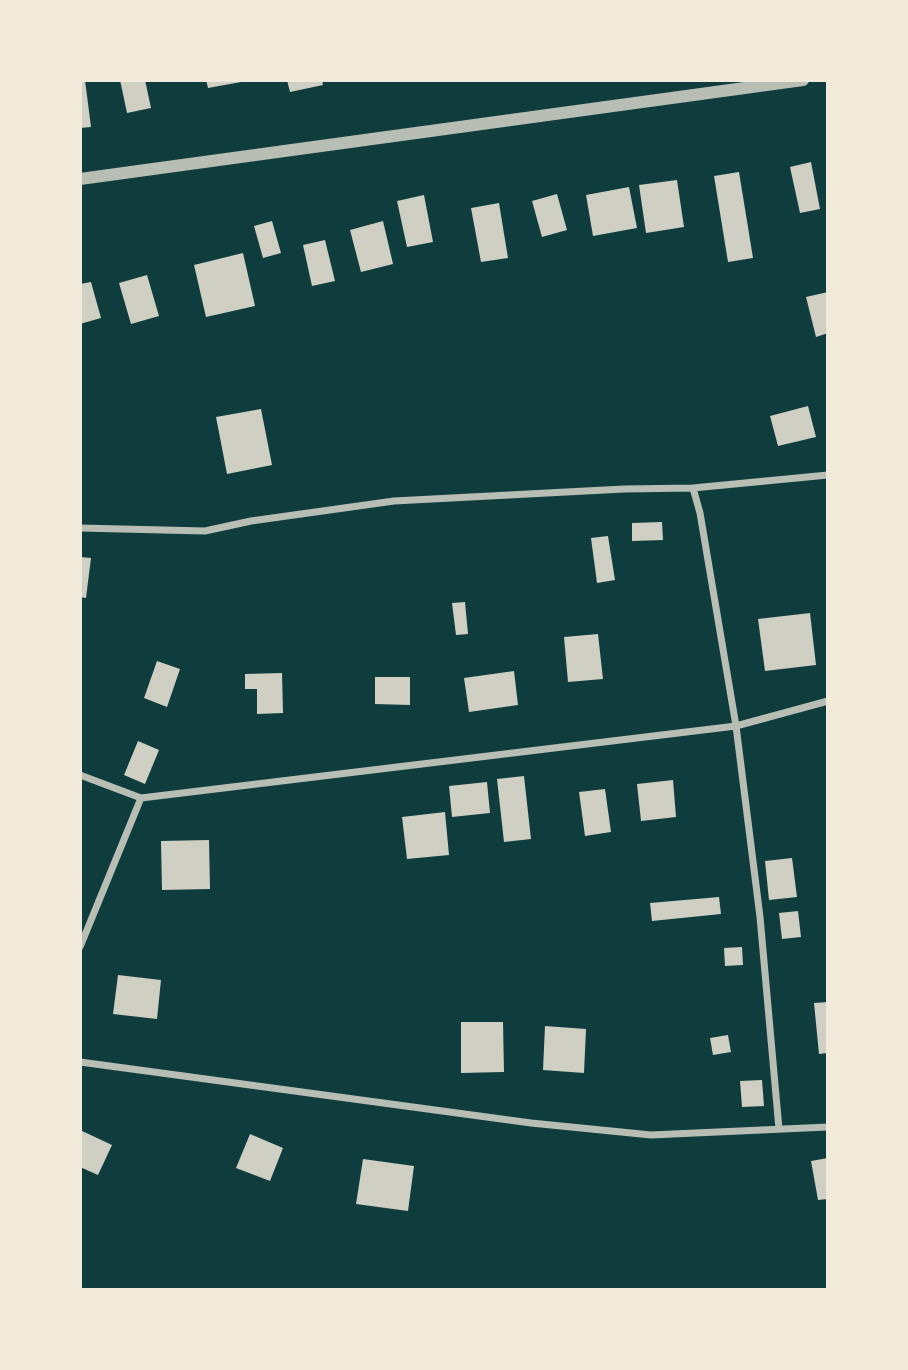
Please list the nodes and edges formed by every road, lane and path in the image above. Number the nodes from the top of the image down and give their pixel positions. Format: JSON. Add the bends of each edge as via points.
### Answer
{"nodes":[{"id":1,"x":803,"y":80,"type":"edge"},
{"id":2,"x":80,"y":179,"type":"edge"},
{"id":3,"x":828,"y":475,"type":"edge"},
{"id":4,"x":693,"y":488,"type":"junction"},
{"id":5,"x":80,"y":528,"type":"edge"},
{"id":6,"x":828,"y":701,"type":"edge"},
{"id":7,"x":736,"y":726,"type":"junction"},
{"id":8,"x":80,"y":775,"type":"edge"},
{"id":9,"x":141,"y":798,"type":"junction"},
{"id":10,"x":80,"y":947,"type":"edge"},
{"id":11,"x":80,"y":1062,"type":"edge"},
{"id":12,"x":828,"y":1127,"type":"edge"},
{"id":13,"x":779,"y":1129,"type":"junction"}],
"edges":[{"from":1,"to":2,"type":"street"},
{"from":3,"to":4,"type":"street"},
{"from":4,"to":5,"type":"street","via":[[394,501],[205,531]]},
{"from":4,"to":7,"type":"street"},
{"from":6,"to":7,"type":"street"},
{"from":7,"to":9,"type":"street"},
{"from":7,"to":13,"type":"street"},
{"from":8,"to":9,"type":"street"},
{"from":9,"to":10,"type":"street"},
{"from":11,"to":13,"type":"street","via":[[651,1135]]},
{"from":12,"to":13,"type":"street"}]}
